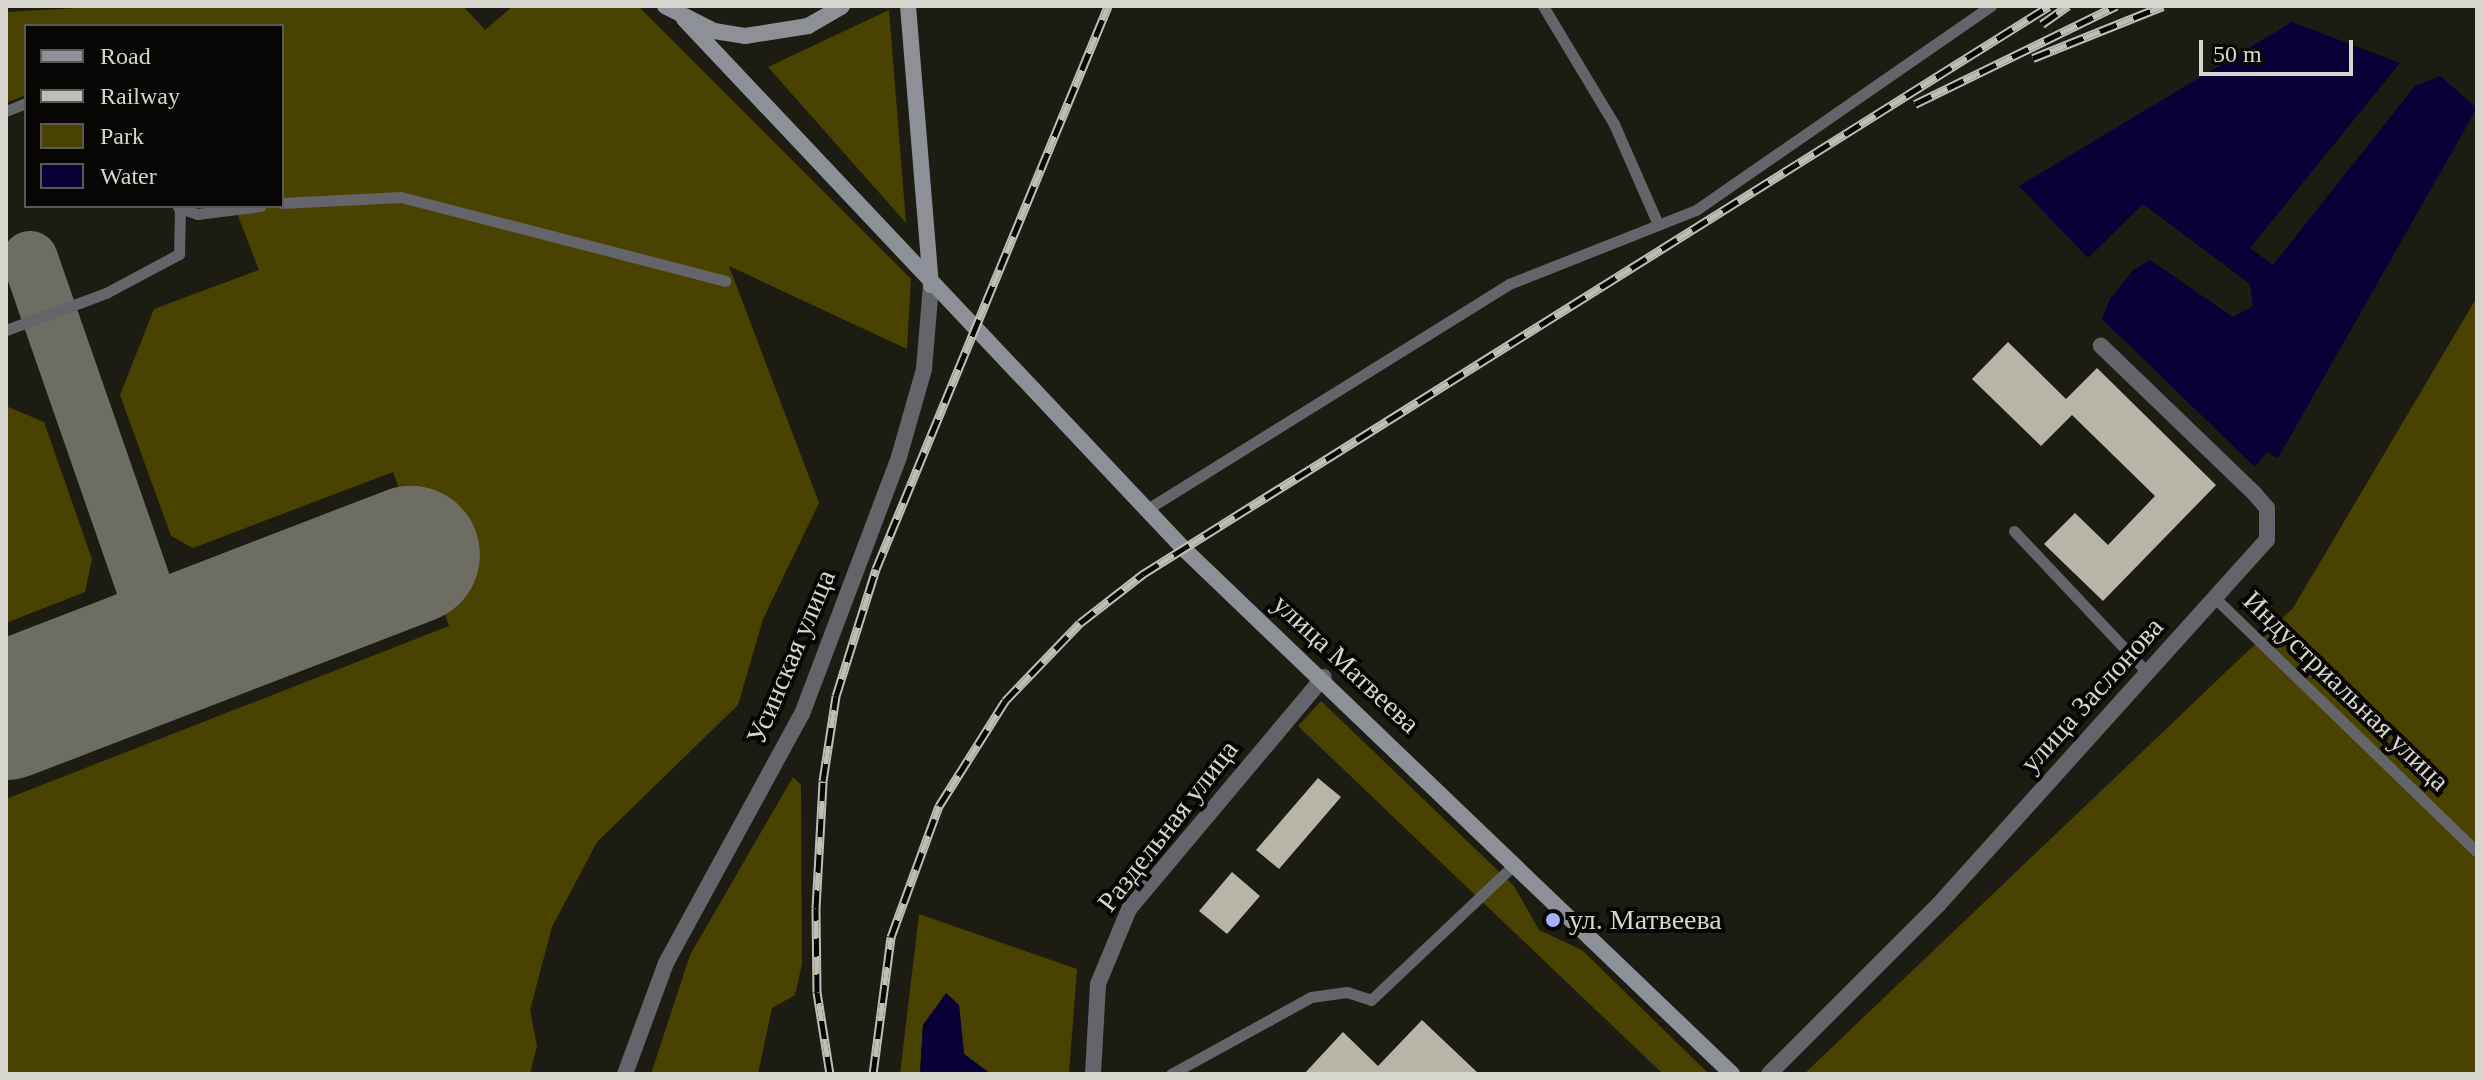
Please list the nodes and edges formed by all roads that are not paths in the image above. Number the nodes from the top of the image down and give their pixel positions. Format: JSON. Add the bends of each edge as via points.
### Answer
{"nodes":[{"id":1,"x":665,"y":6,"type":"edge"},
{"id":2,"x":842,"y":6,"type":"edge"},
{"id":3,"x":908,"y":6,"type":"edge"},
{"id":4,"x":1544,"y":6,"type":"edge"},
{"id":5,"x":1991,"y":6,"type":"edge"},
{"id":6,"x":684,"y":19,"type":"junction"},
{"id":7,"x":284,"y":203,"type":"edge"},
{"id":8,"x":178,"y":208,"type":"edge"},
{"id":9,"x":1658,"y":224,"type":"junction"},
{"id":10,"x":725,"y":281,"type":"dead end"},
{"id":11,"x":931,"y":285,"type":"junction"},
{"id":12,"x":6,"y":330,"type":"edge"},
{"id":13,"x":2101,"y":346,"type":"dead end"},
{"id":14,"x":1146,"y":510,"type":"junction"},
{"id":15,"x":2014,"y":531,"type":"dead end"},
{"id":16,"x":2216,"y":599,"type":"junction"},
{"id":17,"x":2147,"y":672,"type":"junction"},
{"id":18,"x":1324,"y":677,"type":"junction"},
{"id":19,"x":2477,"y":852,"type":"edge"},
{"id":20,"x":1516,"y":863,"type":"junction"},
{"id":21,"x":625,"y":1074,"type":"edge"},
{"id":22,"x":1093,"y":1074,"type":"edge"},
{"id":23,"x":1171,"y":1074,"type":"edge"},
{"id":24,"x":1732,"y":1074,"type":"edge"},
{"id":25,"x":1769,"y":1074,"type":"edge"}],
"edges":[{"from":1,"to":6,"type":"street"},
{"from":2,"to":6,"type":"street","via":[[778,34],[745,36]]},
{"from":3,"to":11,"type":"street"},
{"from":4,"to":9,"type":"lane","via":[[1614,124]]},
{"from":5,"to":9,"type":"lane","via":[[1730,189]]},
{"from":6,"to":11,"type":"street","name":"улица Матвеева"},
{"from":7,"to":10,"type":"lane","via":[[401,197]]},
{"from":8,"to":12,"type":"lane","via":[[179,254],[106,293]]},
{"from":9,"to":14,"type":"lane","via":[[1545,267],[1465,309]]},
{"from":11,"to":14,"type":"street","name":"улица Матвеева"},
{"from":11,"to":21,"type":"street","name":"Усинская улица","via":[[924,369],[899,457],[802,714],[666,963]]},
{"from":13,"to":16,"type":"street","name":"улица Заслонова","via":[[2267,508],[2270,526],[2259,553]]},
{"from":14,"to":18,"type":"street","name":"улица Матвеева"},
{"from":15,"to":17,"type":"lane"},
{"from":16,"to":17,"type":"street","name":"улица Заслонова"},
{"from":16,"to":19,"type":"lane","name":"Индустриальная улица"},
{"from":17,"to":25,"type":"street","name":"улица Заслонова","via":[[1939,904]]},
{"from":18,"to":20,"type":"street","name":"улица Матвеева"},
{"from":18,"to":22,"type":"street","name":"Раздельная улица","via":[[1129,909],[1098,984]]},
{"from":20,"to":23,"type":"lane","via":[[1371,1000],[1347,992],[1311,997]]},
{"from":20,"to":24,"type":"street","name":"улица Матвеева"}]}
